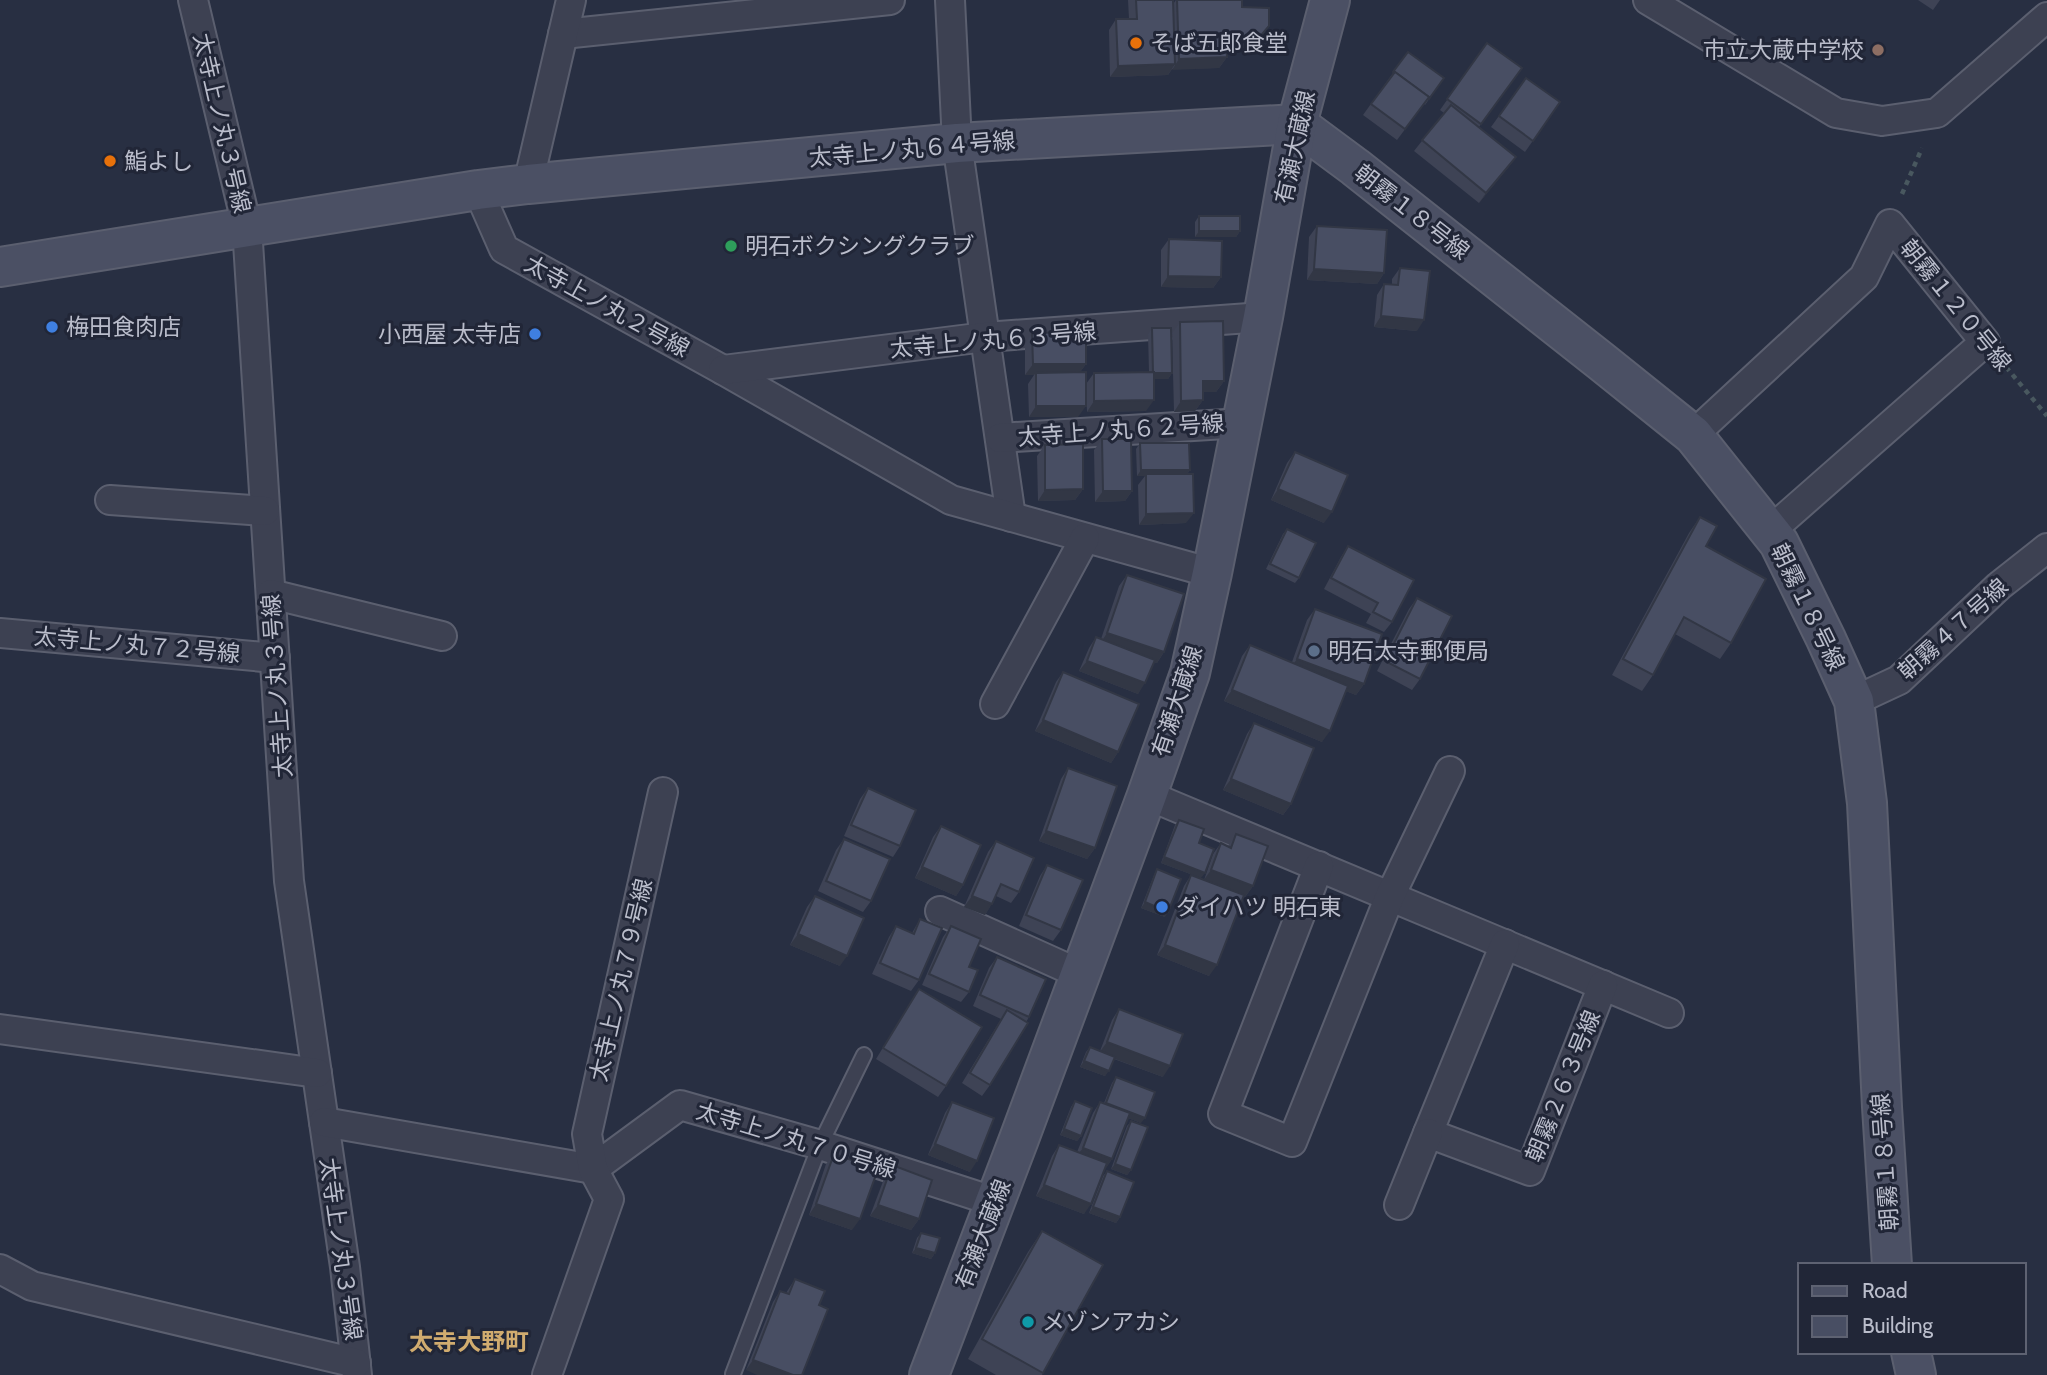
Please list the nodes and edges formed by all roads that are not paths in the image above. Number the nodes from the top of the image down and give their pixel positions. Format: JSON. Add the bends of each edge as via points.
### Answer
{"nodes":[{"id":1,"x":193,"y":0,"type":"edge"},
{"id":2,"x":572,"y":0,"type":"edge"},
{"id":3,"x":890,"y":0,"type":"edge"},
{"id":4,"x":950,"y":0,"type":"edge"},
{"id":5,"x":1330,"y":0,"type":"edge"},
{"id":6,"x":1648,"y":0,"type":"edge"},
{"id":7,"x":2047,"y":17,"type":"edge"},
{"id":8,"x":563,"y":34,"type":"junction"},
{"id":9,"x":1297,"y":124,"type":"junction"},
{"id":10,"x":957,"y":143,"type":"junction"},
{"id":11,"x":527,"y":184,"type":"junction"},
{"id":12,"x":478,"y":190,"type":"junction"},
{"id":13,"x":247,"y":227,"type":"junction"},
{"id":14,"x":0,"y":267,"type":"edge"},
{"id":15,"x":1263,"y":317,"type":"junction"},
{"id":16,"x":985,"y":337,"type":"junction"},
{"id":17,"x":723,"y":370,"type":"junction"},
{"id":18,"x":1242,"y":423,"type":"junction"},
{"id":19,"x":1693,"y":435,"type":"junction"},
{"id":20,"x":1000,"y":438,"type":"junction"},
{"id":21,"x":110,"y":500,"type":"dead end"},
{"id":22,"x":265,"y":510,"type":"junction"},
{"id":23,"x":1012,"y":517,"type":"junction"},
{"id":24,"x":1770,"y":531,"type":"junction"},
{"id":25,"x":1085,"y":538,"type":"junction"},
{"id":26,"x":2047,"y":548,"type":"edge"},
{"id":27,"x":1212,"y":573,"type":"junction"},
{"id":28,"x":271,"y":594,"type":"junction"},
{"id":29,"x":0,"y":633,"type":"edge"},
{"id":30,"x":442,"y":636,"type":"dead end"},
{"id":31,"x":275,"y":658,"type":"junction"},
{"id":32,"x":1854,"y":701,"type":"junction"},
{"id":33,"x":995,"y":704,"type":"dead end"},
{"id":34,"x":1450,"y":771,"type":"dead end"},
{"id":35,"x":663,"y":792,"type":"dead end"},
{"id":36,"x":1147,"y":794,"type":"junction"},
{"id":37,"x":1319,"y":866,"type":"junction"},
{"id":38,"x":1390,"y":896,"type":"junction"},
{"id":39,"x":940,"y":911,"type":"dead end"},
{"id":40,"x":1505,"y":944,"type":"junction"},
{"id":41,"x":1080,"y":974,"type":"junction"},
{"id":42,"x":1603,"y":985,"type":"junction"},
{"id":43,"x":1669,"y":1013,"type":"dead end"},
{"id":44,"x":0,"y":1029,"type":"edge"},
{"id":45,"x":864,"y":1055,"type":"dead end"},
{"id":46,"x":317,"y":1073,"type":"junction"},
{"id":47,"x":324,"y":1122,"type":"junction"},
{"id":48,"x":1429,"y":1133,"type":"junction"},
{"id":49,"x":820,"y":1145,"type":"junction"},
{"id":50,"x":593,"y":1169,"type":"junction"},
{"id":51,"x":996,"y":1202,"type":"junction"},
{"id":52,"x":1399,"y":1205,"type":"dead end"},
{"id":53,"x":1892,"y":1263,"type":"edge"},
{"id":54,"x":0,"y":1269,"type":"edge"},
{"id":55,"x":1911,"y":1354,"type":"edge"},
{"id":56,"x":356,"y":1369,"type":"edge"},
{"id":57,"x":733,"y":1374,"type":"edge"},
{"id":58,"x":933,"y":1374,"type":"edge"},
{"id":59,"x":547,"y":1375,"type":"edge"},
{"id":60,"x":1916,"y":1375,"type":"edge"}],
"edges":[{"from":1,"to":13,"type":"street","name":"太寺上ノ丸３号線"},
{"from":2,"to":8,"type":"street"},
{"from":3,"to":8,"type":"street"},
{"from":4,"to":10,"type":"street"},
{"from":5,"to":9,"type":"street","name":"有瀬大蔵線"},
{"from":6,"to":7,"type":"street","via":[[1836,113],[1882,121],[1937,113]]},
{"from":8,"to":11,"type":"street"},
{"from":9,"to":10,"type":"street","name":"太寺上ノ丸６４号線"},
{"from":9,"to":15,"type":"street","name":"有瀬大蔵線"},
{"from":9,"to":19,"type":"street","name":"朝霧１８号線"},
{"from":10,"to":11,"type":"street","name":"太寺上ノ丸６４号線"},
{"from":10,"to":16,"type":"street"},
{"from":11,"to":12,"type":"street","name":"太寺上ノ丸６４号線"},
{"from":12,"to":13,"type":"street"},
{"from":12,"to":17,"type":"street","name":"太寺上ノ丸２号線","via":[[504,248]]},
{"from":13,"to":14,"type":"street"},
{"from":13,"to":22,"type":"street","name":"太寺上ノ丸３号線"},
{"from":15,"to":16,"type":"street","name":"太寺上ノ丸６３号線"},
{"from":15,"to":18,"type":"street","name":"有瀬大蔵線"},
{"from":16,"to":17,"type":"street","name":"太寺上ノ丸６３号線"},
{"from":16,"to":20,"type":"street"},
{"from":17,"to":23,"type":"street","name":"太寺上ノ丸２号線","via":[[951,500]]},
{"from":18,"to":20,"type":"street","name":"太寺上ノ丸６２号線"},
{"from":18,"to":27,"type":"street","name":"有瀬大蔵線"},
{"from":19,"to":24,"type":"street","name":"朝霧１８号線"},
{"from":19,"to":24,"type":"street","name":"朝霧１２０号線","via":[[1864,276],[1890,224],[1985,342]]},
{"from":20,"to":23,"type":"street"},
{"from":21,"to":22,"type":"street"},
{"from":22,"to":28,"type":"street","name":"太寺上ノ丸３号線"},
{"from":23,"to":25,"type":"street","name":"太寺上ノ丸２号線"},
{"from":24,"to":32,"type":"street","name":"朝霧１８号線"},
{"from":25,"to":27,"type":"street","name":"太寺上ノ丸２号線"},
{"from":25,"to":33,"type":"street"},
{"from":26,"to":32,"type":"street","name":"朝霧４７号線","via":[[1998,586],[1899,680]]},
{"from":27,"to":36,"type":"street","name":"有瀬大蔵線","via":[[1190,673]]},
{"from":28,"to":30,"type":"street"},
{"from":28,"to":31,"type":"street","name":"太寺上ノ丸３号線"},
{"from":29,"to":31,"type":"street","name":"太寺上ノ丸７２号線"},
{"from":31,"to":46,"type":"street","name":"太寺上ノ丸３号線","via":[[289,881]]},
{"from":32,"to":53,"type":"street","name":"朝霧１８号線","via":[[1867,803]]},
{"from":34,"to":38,"type":"street"},
{"from":35,"to":50,"type":"street","name":"太寺上ノ丸７９号線","via":[[587,1134]]},
{"from":36,"to":37,"type":"street","name":"朝霧２６３号線"},
{"from":36,"to":41,"type":"street","name":"有瀬大蔵線"},
{"from":37,"to":38,"type":"street","name":"朝霧２６３号線"},
{"from":37,"to":38,"type":"street","via":[[1223,1114],[1234,1119],[1292,1142]]},
{"from":38,"to":40,"type":"street","name":"朝霧２６３号線"},
{"from":39,"to":41,"type":"street"},
{"from":40,"to":42,"type":"street","name":"朝霧２６３号線"},
{"from":40,"to":48,"type":"street"},
{"from":41,"to":51,"type":"street","name":"有瀬大蔵線"},
{"from":42,"to":43,"type":"street","name":"朝霧２６３号線"},
{"from":42,"to":48,"type":"street","name":"朝霧２６３号線","via":[[1530,1171]]},
{"from":44,"to":46,"type":"street"},
{"from":45,"to":49,"type":"lane"},
{"from":46,"to":47,"type":"street","name":"太寺上ノ丸３号線"},
{"from":47,"to":50,"type":"street"},
{"from":47,"to":56,"type":"street","name":"太寺上ノ丸３号線"},
{"from":48,"to":52,"type":"street"},
{"from":49,"to":50,"type":"street","name":"太寺上ノ丸７０号線","via":[[680,1105]]},
{"from":49,"to":51,"type":"street","name":"太寺上ノ丸７０号線"},
{"from":49,"to":57,"type":"lane"},
{"from":50,"to":59,"type":"street","name":"太寺上ノ丸７９号線","via":[[609,1199]]},
{"from":51,"to":58,"type":"street","name":"有瀬大蔵線"},
{"from":54,"to":56,"type":"street","via":[[32,1286]]},
{"from":55,"to":60,"type":"street"}]}
